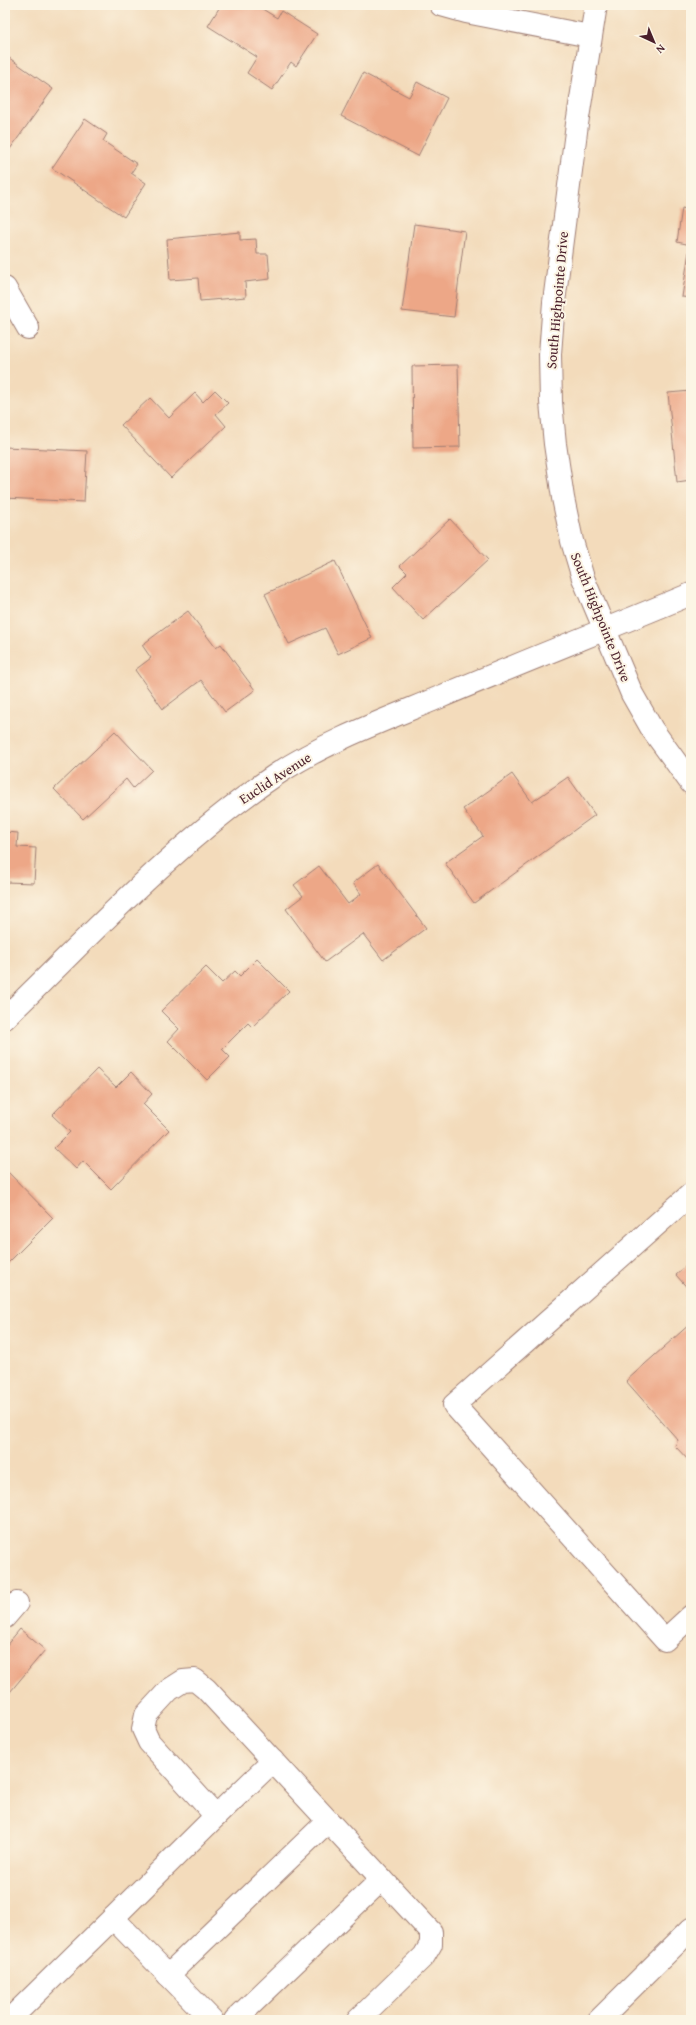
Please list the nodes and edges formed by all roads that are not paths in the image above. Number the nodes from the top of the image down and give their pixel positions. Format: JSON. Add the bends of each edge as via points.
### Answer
{"nodes":[{"id":1,"x":441,"y":5,"type":"edge"},
{"id":2,"x":596,"y":5,"type":"edge"},
{"id":3,"x":590,"y":36,"type":"junction"},
{"id":4,"x":5,"y":288,"type":"edge"},
{"id":5,"x":28,"y":328,"type":"dead end"},
{"id":6,"x":691,"y":594,"type":"edge"},
{"id":7,"x":605,"y":630,"type":"junction"},
{"id":8,"x":691,"y":783,"type":"edge"},
{"id":9,"x":5,"y":1018,"type":"edge"},
{"id":10,"x":691,"y":1194,"type":"edge"},
{"id":11,"x":691,"y":1616,"type":"edge"},
{"id":12,"x":273,"y":1761,"type":"junction"},
{"id":13,"x":216,"y":1816,"type":"junction"},
{"id":14,"x":328,"y":1821,"type":"junction"},
{"id":15,"x":382,"y":1879,"type":"junction"},
{"id":16,"x":113,"y":1918,"type":"junction"},
{"id":17,"x":691,"y":1929,"type":"edge"},
{"id":18,"x":168,"y":1975,"type":"junction"},
{"id":19,"x":9,"y":2020,"type":"edge"},
{"id":20,"x":212,"y":2020,"type":"edge"},
{"id":21,"x":235,"y":2020,"type":"edge"},
{"id":22,"x":358,"y":2020,"type":"edge"},
{"id":23,"x":599,"y":2020,"type":"edge"}],
"edges":[{"from":1,"to":3,"type":"street"},
{"from":2,"to":3,"type":"street","name":"South Highpointe Drive"},
{"from":3,"to":7,"type":"street","name":"South Highpointe Drive","via":[[576,124],[554,302],[550,354],[551,402],[561,491],[572,541],[583,578]]},
{"from":4,"to":5,"type":"street"},
{"from":6,"to":7,"type":"street","name":"Euclid Avenue"},
{"from":7,"to":8,"type":"street","name":"South Highpointe Drive","via":[[632,694],[652,729]]},
{"from":7,"to":9,"type":"street","name":"Euclid Avenue","via":[[381,721],[311,754],[278,774],[233,804],[159,868]]},
{"from":10,"to":11,"type":"street","via":[[454,1405],[665,1640]]},
{"from":12,"to":13,"type":"street"},
{"from":12,"to":13,"type":"street","via":[[195,1680],[183,1681],[169,1690],[146,1715],[143,1729],[149,1742]]},
{"from":12,"to":14,"type":"street"},
{"from":13,"to":16,"type":"street"},
{"from":14,"to":15,"type":"street"},
{"from":14,"to":18,"type":"street"},
{"from":15,"to":21,"type":"street"},
{"from":15,"to":22,"type":"street","via":[[431,1932],[431,1944],[424,1956]]},
{"from":16,"to":18,"type":"street"},
{"from":16,"to":19,"type":"street"},
{"from":17,"to":23,"type":"street"},
{"from":18,"to":20,"type":"street"}]}
